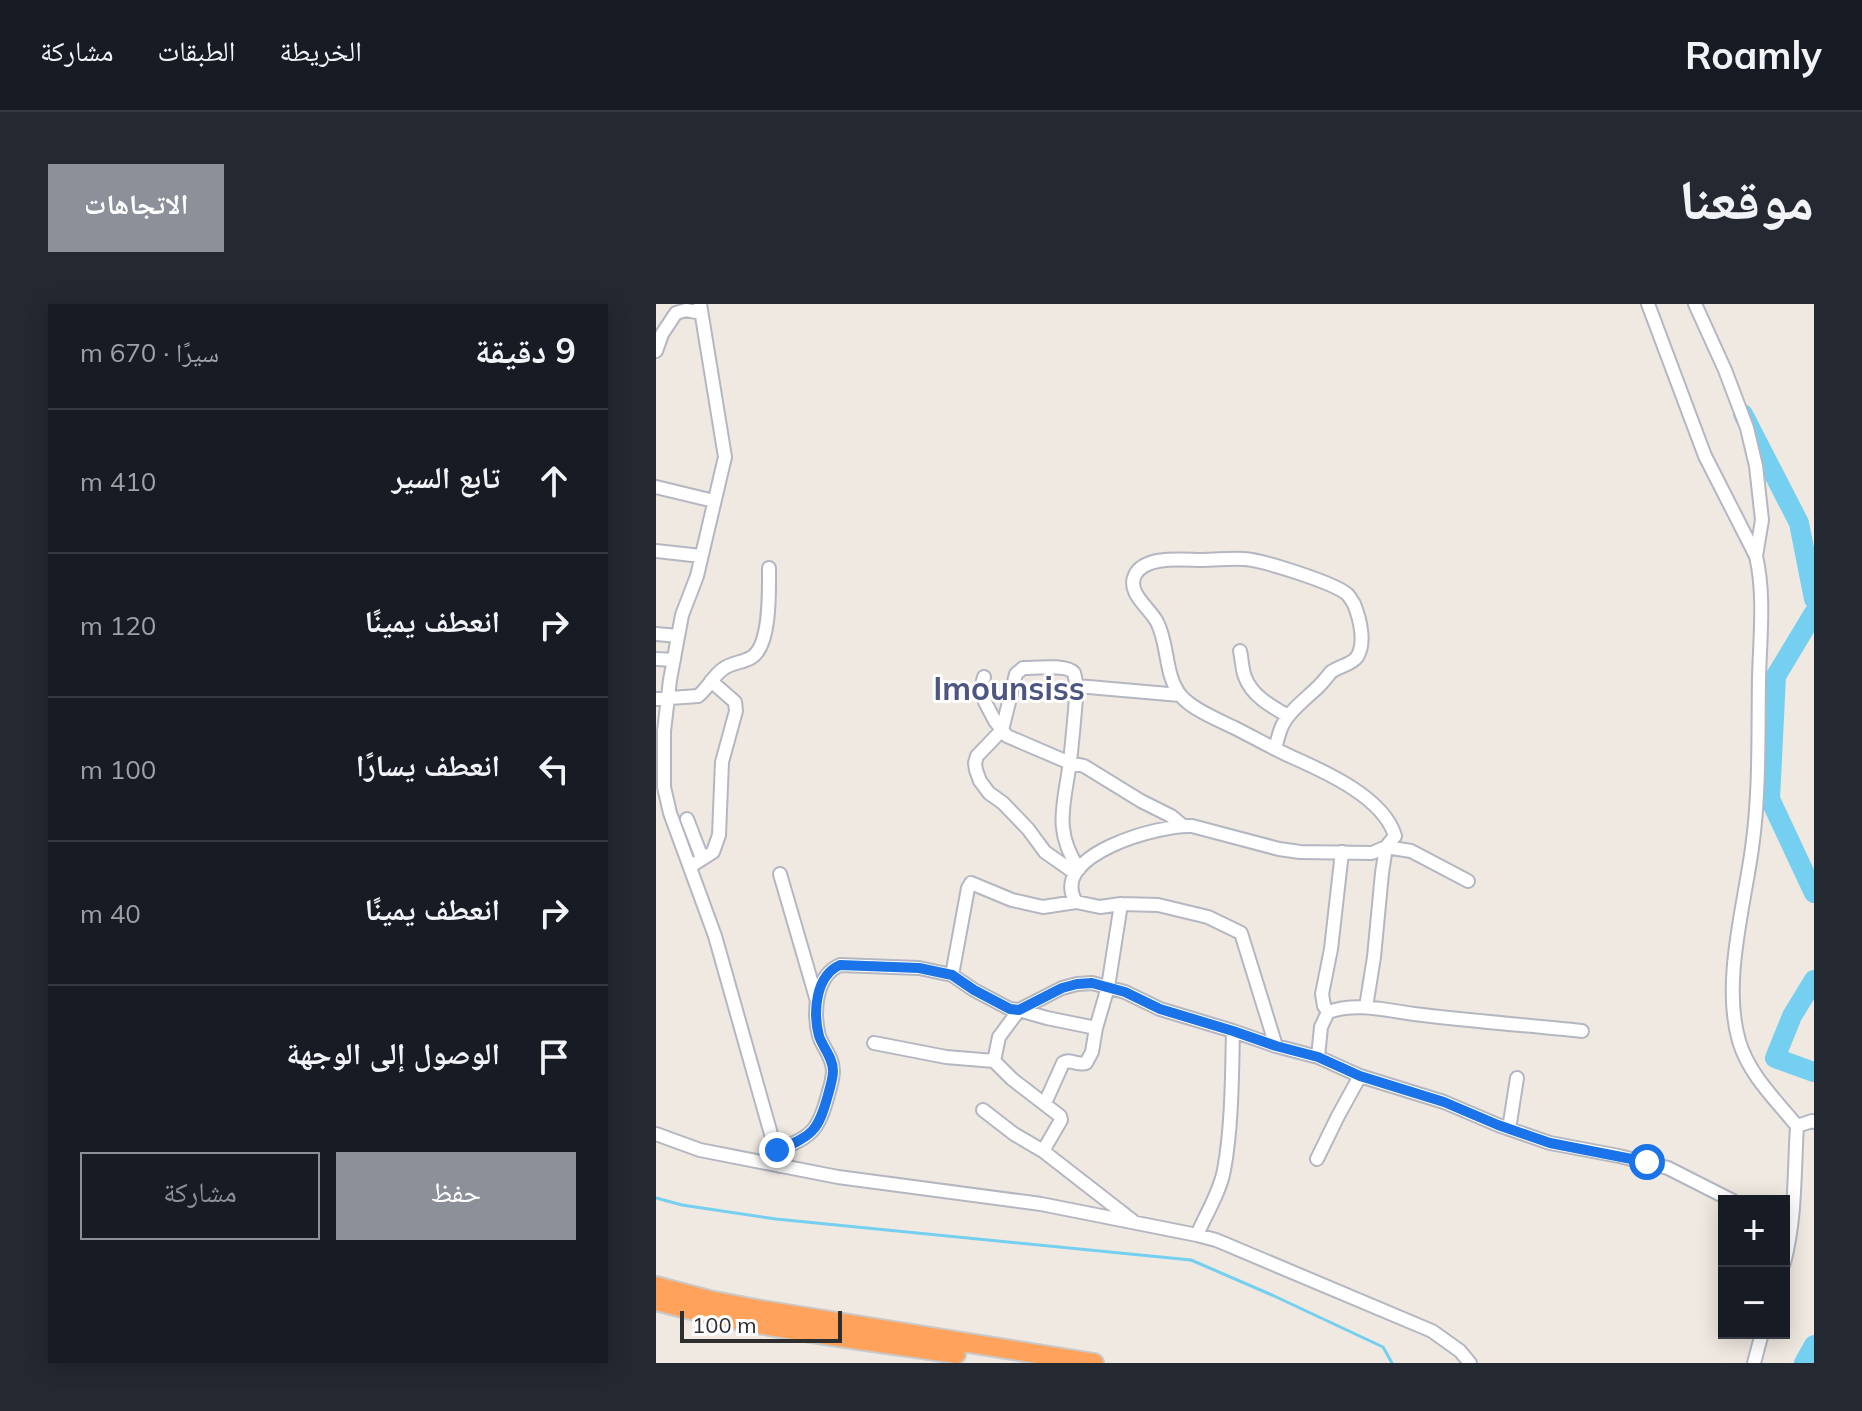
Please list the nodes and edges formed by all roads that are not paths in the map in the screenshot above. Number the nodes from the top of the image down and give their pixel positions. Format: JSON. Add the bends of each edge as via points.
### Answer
{"nodes":[{"id":1,"x":1648,"y":304,"type":"edge"},
{"id":2,"x":1695,"y":304,"type":"edge"},
{"id":3,"x":702,"y":307,"type":"edge"},
{"id":4,"x":656,"y":351,"type":"edge"},
{"id":5,"x":656,"y":487,"type":"edge"},
{"id":6,"x":714,"y":501,"type":"junction"},
{"id":7,"x":656,"y":551,"type":"edge"},
{"id":8,"x":701,"y":556,"type":"junction"},
{"id":9,"x":1756,"y":556,"type":"junction"},
{"id":10,"x":769,"y":568,"type":"dead end"},
{"id":11,"x":656,"y":634,"type":"edge"},
{"id":12,"x":678,"y":636,"type":"junction"},
{"id":13,"x":1240,"y":651,"type":"dead end"},
{"id":14,"x":656,"y":659,"type":"edge"},
{"id":15,"x":674,"y":660,"type":"junction"},
{"id":16,"x":984,"y":677,"type":"dead end"},
{"id":17,"x":711,"y":681,"type":"junction"},
{"id":18,"x":1077,"y":686,"type":"junction"},
{"id":19,"x":1180,"y":695,"type":"junction"},
{"id":20,"x":662,"y":698,"type":"edge"},
{"id":21,"x":1288,"y":716,"type":"junction"},
{"id":22,"x":1002,"y":730,"type":"junction"},
{"id":23,"x":660,"y":731,"type":"edge"},
{"id":24,"x":1275,"y":749,"type":"junction"},
{"id":25,"x":1070,"y":763,"type":"junction"},
{"id":26,"x":656,"y":812,"type":"edge"},
{"id":27,"x":670,"y":813,"type":"junction"},
{"id":28,"x":687,"y":819,"type":"dead end"},
{"id":29,"x":1182,"y":825,"type":"junction"},
{"id":30,"x":1386,"y":847,"type":"junction"},
{"id":31,"x":1342,"y":852,"type":"junction"},
{"id":32,"x":696,"y":862,"type":"junction"},
{"id":33,"x":1077,"y":871,"type":"junction"},
{"id":34,"x":780,"y":874,"type":"dead end"},
{"id":35,"x":1468,"y":881,"type":"dead end"},
{"id":36,"x":1076,"y":902,"type":"junction"},
{"id":37,"x":1121,"y":904,"type":"junction"},
{"id":38,"x":952,"y":975,"type":"junction"},
{"id":39,"x":1108,"y":987,"type":"junction"},
{"id":40,"x":817,"y":1001,"type":"junction"},
{"id":41,"x":1366,"y":1007,"type":"junction"},
{"id":42,"x":1019,"y":1010,"type":"junction"},
{"id":43,"x":1328,"y":1012,"type":"junction"},
{"id":44,"x":1096,"y":1028,"type":"junction"},
{"id":45,"x":1233,"y":1031,"type":"junction"},
{"id":46,"x":1582,"y":1031,"type":"dead end"},
{"id":47,"x":874,"y":1043,"type":"dead end"},
{"id":48,"x":1276,"y":1046,"type":"junction"},
{"id":49,"x":1318,"y":1057,"type":"junction"},
{"id":50,"x":994,"y":1061,"type":"junction"},
{"id":51,"x":1360,"y":1076,"type":"junction"},
{"id":52,"x":1517,"y":1078,"type":"dead end"},
{"id":53,"x":1045,"y":1103,"type":"junction"},
{"id":54,"x":983,"y":1110,"type":"dead end"},
{"id":55,"x":1813,"y":1121,"type":"edge"},
{"id":56,"x":1797,"y":1126,"type":"junction"},
{"id":57,"x":1509,"y":1129,"type":"junction"},
{"id":58,"x":656,"y":1134,"type":"edge"},
{"id":59,"x":777,"y":1150,"type":"junction"},
{"id":60,"x":1043,"y":1151,"type":"junction"},
{"id":61,"x":1317,"y":1159,"type":"dead end"},
{"id":62,"x":780,"y":1166,"type":"junction"},
{"id":63,"x":1721,"y":1195,"type":"edge"},
{"id":64,"x":1790,"y":1217,"type":"edge"},
{"id":65,"x":1134,"y":1222,"type":"junction"},
{"id":66,"x":1197,"y":1235,"type":"junction"},
{"id":67,"x":656,"y":1286,"type":"edge"},
{"id":68,"x":656,"y":1301,"type":"edge"},
{"id":69,"x":1760,"y":1339,"type":"edge"},
{"id":70,"x":1013,"y":1363,"type":"edge"},
{"id":71,"x":1094,"y":1363,"type":"edge"},
{"id":72,"x":1470,"y":1363,"type":"edge"},
{"id":73,"x":1754,"y":1363,"type":"edge"}],
"edges":[{"from":1,"to":9,"type":"street","via":[[1705,456]]},
{"from":2,"to":9,"type":"street","via":[[1747,428],[1762,520]]},
{"from":3,"to":4,"type":"street","via":[[676,313]]},
{"from":3,"to":6,"type":"street","via":[[725,457]]},
{"from":5,"to":6,"type":"street"},
{"from":6,"to":8,"type":"street"},
{"from":7,"to":8,"type":"street"},
{"from":8,"to":12,"type":"street"},
{"from":9,"to":56,"type":"street","via":[[1761,599],[1757,788],[1736,943],[1733,1015],[1740,1045],[1761,1084]]},
{"from":10,"to":17,"type":"street","via":[[770,608],[756,655],[725,667]]},
{"from":11,"to":12,"type":"street"},
{"from":12,"to":15,"type":"street"},
{"from":13,"to":21,"type":"street","via":[[1253,691]]},
{"from":14,"to":15,"type":"street"},
{"from":15,"to":20,"type":"street"},
{"from":16,"to":22,"type":"street","via":[[985,702]]},
{"from":17,"to":20,"type":"street","via":[[698,696]]},
{"from":17,"to":32,"type":"street","via":[[735,702],[736,711],[722,762],[719,835],[713,852]]},
{"from":18,"to":19,"type":"street"},
{"from":18,"to":22,"type":"street","via":[[1069,669],[1018,670]]},
{"from":18,"to":25,"type":"street"},
{"from":19,"to":21,"type":"street","via":[[1157,620],[1134,590],[1136,572],[1178,558],[1246,559],[1311,577],[1347,594],[1354,604],[1361,632],[1358,655],[1334,670]]},
{"from":19,"to":24,"type":"street"},
{"from":20,"to":23,"type":"street"},
{"from":21,"to":24,"type":"street"},
{"from":22,"to":25,"type":"street"},
{"from":22,"to":33,"type":"street","via":[[977,756],[980,781],[1045,852]]},
{"from":23,"to":27,"type":"street"},
{"from":24,"to":30,"type":"street","via":[[1320,768],[1366,797],[1394,832]]},
{"from":25,"to":29,"type":"street","via":[[1095,772]]},
{"from":25,"to":33,"type":"street","via":[[1061,820]]},
{"from":26,"to":27,"type":"street"},
{"from":27,"to":32,"type":"street"},
{"from":28,"to":32,"type":"street"},
{"from":29,"to":31,"type":"street","via":[[1288,850]]},
{"from":29,"to":33,"type":"street","via":[[1121,841]]},
{"from":30,"to":31,"type":"street","via":[[1372,853]]},
{"from":30,"to":35,"type":"street","via":[[1411,851]]},
{"from":30,"to":41,"type":"street"},
{"from":31,"to":43,"type":"street","via":[[1322,994]]},
{"from":32,"to":59,"type":"street"},
{"from":33,"to":36,"type":"street","via":[[1071,884]]},
{"from":34,"to":40,"type":"street"},
{"from":36,"to":37,"type":"street"},
{"from":36,"to":38,"type":"street","via":[[1023,904],[970,884]]},
{"from":37,"to":39,"type":"street"},
{"from":37,"to":48,"type":"street","via":[[1158,905],[1208,917],[1241,933]]},
{"from":38,"to":40,"type":"street","via":[[919,968],[840,965],[823,978]]},
{"from":38,"to":42,"type":"street"},
{"from":39,"to":42,"type":"street","via":[[1077,984]]},
{"from":39,"to":44,"type":"street"},
{"from":39,"to":45,"type":"street"},
{"from":40,"to":59,"type":"street","via":[[820,1038],[833,1071],[827,1099],[811,1133]]},
{"from":41,"to":43,"type":"street"},
{"from":41,"to":46,"type":"street"},
{"from":42,"to":44,"type":"street"},
{"from":42,"to":50,"type":"street","via":[[999,1037]]},
{"from":43,"to":49,"type":"street"},
{"from":44,"to":53,"type":"street","via":[[1087,1062],[1065,1061]]},
{"from":45,"to":48,"type":"street"},
{"from":45,"to":66,"type":"street","via":[[1224,1172]]},
{"from":47,"to":50,"type":"street"},
{"from":48,"to":49,"type":"street"},
{"from":49,"to":51,"type":"street"},
{"from":50,"to":53,"type":"street"},
{"from":51,"to":57,"type":"street"},
{"from":51,"to":61,"type":"street"},
{"from":52,"to":57,"type":"street"},
{"from":53,"to":60,"type":"street","via":[[1061,1120]]},
{"from":54,"to":60,"type":"street"},
{"from":55,"to":56,"type":"street"},
{"from":56,"to":64,"type":"street"},
{"from":57,"to":63,"type":"street","via":[[1668,1168]]},
{"from":58,"to":62,"type":"street","via":[[700,1150]]},
{"from":59,"to":62,"type":"street"},
{"from":60,"to":65,"type":"street"},
{"from":62,"to":65,"type":"street"},
{"from":65,"to":66,"type":"street"},
{"from":66,"to":72,"type":"street","via":[[1432,1331]]},
{"from":67,"to":71,"type":"highway","via":[[762,1310]]},
{"from":68,"to":70,"type":"highway","via":[[751,1323]]},
{"from":69,"to":73,"type":"street"}]}
